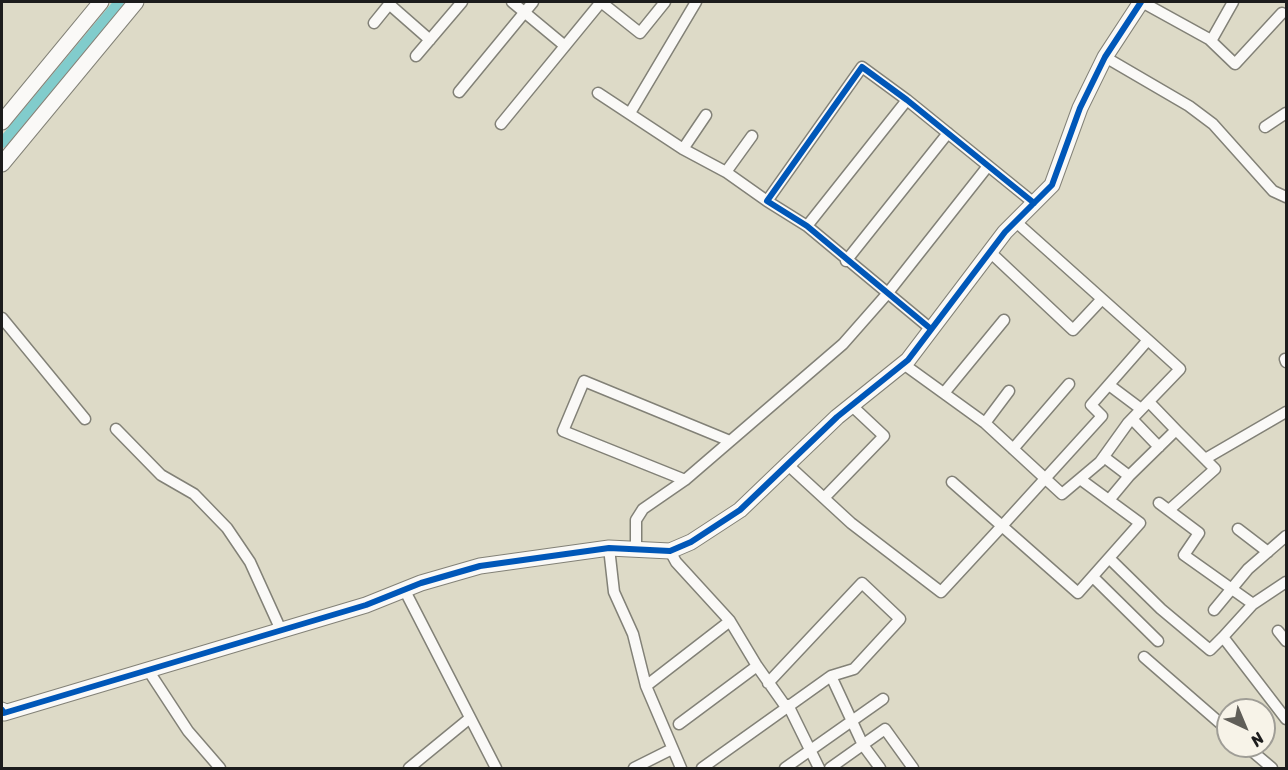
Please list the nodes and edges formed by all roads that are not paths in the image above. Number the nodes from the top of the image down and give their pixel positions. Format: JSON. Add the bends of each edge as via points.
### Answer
{"nodes":[{"id":1,"x":101,"y":2,"type":"edge"},
{"id":2,"x":136,"y":2,"type":"edge"},
{"id":3,"x":462,"y":2,"type":"edge"},
{"id":4,"x":512,"y":2,"type":"edge"},
{"id":5,"x":533,"y":2,"type":"edge"},
{"id":6,"x":601,"y":2,"type":"edge"},
{"id":7,"x":665,"y":2,"type":"edge"},
{"id":8,"x":696,"y":2,"type":"edge"},
{"id":9,"x":1142,"y":2,"type":"edge"},
{"id":10,"x":1233,"y":2,"type":"edge"},
{"id":11,"x":390,"y":3,"type":"edge"},
{"id":12,"x":525,"y":12,"type":"junction"},
{"id":13,"x":1285,"y":13,"type":"edge"},
{"id":14,"x":374,"y":23,"type":"dead end"},
{"id":15,"x":430,"y":40,"type":"junction"},
{"id":16,"x":1210,"y":41,"type":"junction"},
{"id":17,"x":565,"y":46,"type":"junction"},
{"id":18,"x":416,"y":56,"type":"dead end"},
{"id":19,"x":1105,"y":57,"type":"junction"},
{"id":20,"x":459,"y":92,"type":"dead end"},
{"id":21,"x":598,"y":93,"type":"dead end"},
{"id":22,"x":907,"y":99,"type":"junction"},
{"id":23,"x":630,"y":113,"type":"junction"},
{"id":24,"x":1287,"y":113,"type":"edge"},
{"id":25,"x":706,"y":115,"type":"dead end"},
{"id":26,"x":2,"y":122,"type":"edge"},
{"id":27,"x":501,"y":124,"type":"dead end"},
{"id":28,"x":1265,"y":127,"type":"dead end"},
{"id":29,"x":948,"y":133,"type":"junction"},
{"id":30,"x":752,"y":136,"type":"dead end"},
{"id":31,"x":683,"y":149,"type":"junction"},
{"id":32,"x":2,"y":164,"type":"edge"},
{"id":33,"x":988,"y":166,"type":"junction"},
{"id":34,"x":726,"y":172,"type":"junction"},
{"id":35,"x":1287,"y":197,"type":"edge"},
{"id":36,"x":767,"y":201,"type":"junction"},
{"id":37,"x":1034,"y":203,"type":"junction"},
{"id":38,"x":1016,"y":222,"type":"junction"},
{"id":39,"x":807,"y":226,"type":"junction"},
{"id":40,"x":990,"y":252,"type":"junction"},
{"id":41,"x":846,"y":261,"type":"junction"},
{"id":42,"x":887,"y":294,"type":"junction"},
{"id":43,"x":1102,"y":299,"type":"junction"},
{"id":44,"x":2,"y":318,"type":"edge"},
{"id":45,"x":1004,"y":320,"type":"dead end"},
{"id":46,"x":931,"y":329,"type":"junction"},
{"id":47,"x":1148,"y":340,"type":"junction"},
{"id":48,"x":902,"y":363,"type":"junction"},
{"id":49,"x":1070,"y":384,"type":"dead end"},
{"id":50,"x":1109,"y":385,"type":"junction"},
{"id":51,"x":1009,"y":391,"type":"dead end"},
{"id":52,"x":944,"y":393,"type":"junction"},
{"id":53,"x":851,"y":405,"type":"junction"},
{"id":54,"x":1145,"y":406,"type":"junction"},
{"id":55,"x":1287,"y":412,"type":"edge"},
{"id":56,"x":85,"y":419,"type":"dead end"},
{"id":57,"x":1132,"y":419,"type":"junction"},
{"id":58,"x":985,"y":423,"type":"junction"},
{"id":59,"x":116,"y":429,"type":"dead end"},
{"id":60,"x":1176,"y":430,"type":"junction"},
{"id":61,"x":730,"y":441,"type":"junction"},
{"id":62,"x":1159,"y":447,"type":"junction"},
{"id":63,"x":1013,"y":449,"type":"junction"},
{"id":64,"x":1104,"y":457,"type":"junction"},
{"id":65,"x":1205,"y":459,"type":"junction"},
{"id":66,"x":788,"y":465,"type":"junction"},
{"id":67,"x":1129,"y":476,"type":"junction"},
{"id":68,"x":1044,"y":478,"type":"junction"},
{"id":69,"x":1080,"y":479,"type":"junction"},
{"id":70,"x":685,"y":480,"type":"junction"},
{"id":71,"x":952,"y":482,"type":"dead end"},
{"id":72,"x":824,"y":498,"type":"junction"},
{"id":73,"x":1109,"y":500,"type":"junction"},
{"id":74,"x":1159,"y":503,"type":"dead end"},
{"id":75,"x":1169,"y":510,"type":"junction"},
{"id":76,"x":1002,"y":526,"type":"junction"},
{"id":77,"x":1238,"y":529,"type":"dead end"},
{"id":78,"x":1287,"y":536,"type":"edge"},
{"id":79,"x":609,"y":548,"type":"junction"},
{"id":80,"x":636,"y":549,"type":"junction"},
{"id":81,"x":670,"y":551,"type":"junction"},
{"id":82,"x":1268,"y":552,"type":"junction"},
{"id":83,"x":1109,"y":558,"type":"junction"},
{"id":84,"x":1093,"y":577,"type":"junction"},
{"id":85,"x":1287,"y":582,"type":"edge"},
{"id":86,"x":404,"y":589,"type":"junction"},
{"id":87,"x":1233,"y":590,"type":"junction"},
{"id":88,"x":1253,"y":604,"type":"junction"},
{"id":89,"x":1214,"y":610,"type":"dead end"},
{"id":90,"x":730,"y":621,"type":"junction"},
{"id":91,"x":280,"y":628,"type":"junction"},
{"id":92,"x":1278,"y":631,"type":"dead end"},
{"id":93,"x":1223,"y":637,"type":"junction"},
{"id":94,"x":1158,"y":641,"type":"dead end"},
{"id":95,"x":1287,"y":641,"type":"edge"},
{"id":96,"x":1144,"y":657,"type":"dead end"},
{"id":97,"x":757,"y":666,"type":"junction"},
{"id":98,"x":148,"y":670,"type":"junction"},
{"id":99,"x":831,"y":676,"type":"junction"},
{"id":100,"x":768,"y":683,"type":"junction"},
{"id":101,"x":646,"y":686,"type":"junction"},
{"id":102,"x":883,"y":699,"type":"dead end"},
{"id":103,"x":787,"y":706,"type":"junction"},
{"id":104,"x":2,"y":710,"type":"edge"},
{"id":105,"x":470,"y":718,"type":"junction"},
{"id":106,"x":1287,"y":719,"type":"edge"},
{"id":107,"x":1216,"y":720,"type":"edge"},
{"id":108,"x":851,"y":721,"type":"junction"},
{"id":109,"x":679,"y":724,"type":"dead end"},
{"id":110,"x":863,"y":745,"type":"junction"},
{"id":111,"x":672,"y":749,"type":"junction"},
{"id":112,"x":811,"y":751,"type":"junction"},
{"id":113,"x":1260,"y":758,"type":"edge"},
{"id":114,"x":220,"y":768,"type":"edge"},
{"id":115,"x":410,"y":768,"type":"edge"},
{"id":116,"x":495,"y":768,"type":"edge"},
{"id":117,"x":634,"y":768,"type":"edge"},
{"id":118,"x":681,"y":768,"type":"edge"},
{"id":119,"x":702,"y":768,"type":"edge"},
{"id":120,"x":785,"y":768,"type":"edge"},
{"id":121,"x":819,"y":768,"type":"edge"},
{"id":122,"x":830,"y":768,"type":"edge"},
{"id":123,"x":880,"y":768,"type":"edge"},
{"id":124,"x":913,"y":768,"type":"edge"},
{"id":125,"x":1272,"y":768,"type":"edge"}],
"edges":[{"from":1,"to":26,"type":"street"},
{"from":2,"to":32,"type":"street"},
{"from":3,"to":15,"type":"street"},
{"from":4,"to":12,"type":"street"},
{"from":5,"to":12,"type":"street"},
{"from":6,"to":7,"type":"street","via":[[640,33]]},
{"from":6,"to":17,"type":"street"},
{"from":8,"to":23,"type":"street"},
{"from":9,"to":16,"type":"street"},
{"from":9,"to":19,"type":"street"},
{"from":10,"to":16,"type":"street"},
{"from":11,"to":14,"type":"street"},
{"from":11,"to":15,"type":"street"},
{"from":12,"to":17,"type":"street"},
{"from":12,"to":20,"type":"street"},
{"from":13,"to":16,"type":"street","via":[[1235,64]]},
{"from":15,"to":18,"type":"street"},
{"from":17,"to":27,"type":"street"},
{"from":19,"to":35,"type":"street","via":[[1213,124],[1273,191]]},
{"from":19,"to":37,"type":"street","via":[[1080,108],[1057,177]]},
{"from":21,"to":23,"type":"street"},
{"from":22,"to":29,"type":"street"},
{"from":22,"to":36,"type":"street","via":[[862,67]]},
{"from":22,"to":39,"type":"street"},
{"from":23,"to":31,"type":"street"},
{"from":24,"to":28,"type":"street"},
{"from":25,"to":31,"type":"street"},
{"from":29,"to":33,"type":"street"},
{"from":29,"to":41,"type":"street"},
{"from":30,"to":34,"type":"street"},
{"from":31,"to":34,"type":"street"},
{"from":33,"to":37,"type":"street"},
{"from":33,"to":42,"type":"street"},
{"from":34,"to":36,"type":"street"},
{"from":36,"to":39,"type":"street"},
{"from":37,"to":38,"type":"street"},
{"from":38,"to":40,"type":"street"},
{"from":38,"to":43,"type":"street"},
{"from":39,"to":41,"type":"street"},
{"from":40,"to":43,"type":"street","via":[[1073,330]]},
{"from":40,"to":46,"type":"street"},
{"from":41,"to":42,"type":"street"},
{"from":42,"to":46,"type":"street"},
{"from":42,"to":61,"type":"street","via":[[843,344]]},
{"from":43,"to":47,"type":"street"},
{"from":44,"to":56,"type":"street"},
{"from":45,"to":52,"type":"street"},
{"from":46,"to":48,"type":"street"},
{"from":47,"to":50,"type":"street"},
{"from":47,"to":54,"type":"street","via":[[1180,369]]},
{"from":48,"to":52,"type":"street"},
{"from":48,"to":53,"type":"street"},
{"from":49,"to":63,"type":"street"},
{"from":50,"to":54,"type":"street"},
{"from":50,"to":68,"type":"street","via":[[1090,405],[1102,416]]},
{"from":51,"to":58,"type":"street"},
{"from":52,"to":58,"type":"street"},
{"from":53,"to":66,"type":"street"},
{"from":53,"to":72,"type":"street","via":[[884,436]]},
{"from":54,"to":57,"type":"street"},
{"from":54,"to":60,"type":"street"},
{"from":55,"to":65,"type":"street"},
{"from":57,"to":62,"type":"street"},
{"from":57,"to":64,"type":"street"},
{"from":58,"to":63,"type":"street"},
{"from":59,"to":91,"type":"street","via":[[161,475],[194,494],[227,528],[250,562]]},
{"from":60,"to":62,"type":"street"},
{"from":60,"to":65,"type":"street"},
{"from":61,"to":70,"type":"street"},
{"from":61,"to":70,"type":"street","via":[[584,381],[563,431]]},
{"from":62,"to":67,"type":"street"},
{"from":63,"to":68,"type":"street"},
{"from":64,"to":67,"type":"street"},
{"from":64,"to":69,"type":"street"},
{"from":65,"to":75,"type":"street","via":[[1215,469]]},
{"from":66,"to":72,"type":"street"},
{"from":66,"to":81,"type":"street","via":[[740,510]]},
{"from":67,"to":73,"type":"street"},
{"from":68,"to":69,"type":"street","via":[[1062,494]]},
{"from":68,"to":76,"type":"street"},
{"from":69,"to":73,"type":"street"},
{"from":70,"to":80,"type":"street","via":[[643,509],[636,520]]},
{"from":71,"to":76,"type":"street"},
{"from":72,"to":76,"type":"street","via":[[941,592]]},
{"from":73,"to":83,"type":"street","via":[[1140,523]]},
{"from":74,"to":75,"type":"street"},
{"from":75,"to":87,"type":"street","via":[[1199,533],[1184,555]]},
{"from":76,"to":84,"type":"street","via":[[1078,594]]},
{"from":77,"to":82,"type":"street"},
{"from":78,"to":82,"type":"street"},
{"from":79,"to":80,"type":"street"},
{"from":79,"to":86,"type":"street","via":[[480,566]]},
{"from":79,"to":101,"type":"street","via":[[615,592],[633,634]]},
{"from":80,"to":81,"type":"street"},
{"from":81,"to":90,"type":"street"},
{"from":82,"to":87,"type":"street","via":[[1248,569]]},
{"from":83,"to":84,"type":"street"},
{"from":83,"to":93,"type":"street","via":[[1210,650]]},
{"from":84,"to":94,"type":"street"},
{"from":85,"to":88,"type":"street"},
{"from":86,"to":91,"type":"street","via":[[366,605]]},
{"from":86,"to":105,"type":"street"},
{"from":87,"to":88,"type":"street"},
{"from":87,"to":89,"type":"street"},
{"from":88,"to":93,"type":"street"},
{"from":90,"to":97,"type":"street"},
{"from":90,"to":101,"type":"street"},
{"from":91,"to":98,"type":"street"},
{"from":92,"to":95,"type":"street"},
{"from":93,"to":106,"type":"street"},
{"from":96,"to":107,"type":"street"},
{"from":97,"to":100,"type":"street"},
{"from":97,"to":109,"type":"street"},
{"from":98,"to":104,"type":"street","via":[[4,713]]},
{"from":98,"to":114,"type":"street","via":[[189,731]]},
{"from":99,"to":100,"type":"street","via":[[854,669],[900,619],[862,583]]},
{"from":99,"to":103,"type":"street"},
{"from":99,"to":108,"type":"street"},
{"from":100,"to":103,"type":"street"},
{"from":101,"to":111,"type":"street"},
{"from":102,"to":108,"type":"street"},
{"from":103,"to":112,"type":"street"},
{"from":103,"to":119,"type":"street"},
{"from":105,"to":115,"type":"street"},
{"from":105,"to":116,"type":"street"},
{"from":108,"to":110,"type":"street"},
{"from":108,"to":112,"type":"street"},
{"from":110,"to":122,"type":"street"},
{"from":110,"to":123,"type":"street"},
{"from":110,"to":124,"type":"street","via":[[885,729]]},
{"from":111,"to":117,"type":"street"},
{"from":111,"to":118,"type":"street"},
{"from":112,"to":120,"type":"street"},
{"from":112,"to":121,"type":"street"},
{"from":113,"to":125,"type":"street"}]}
